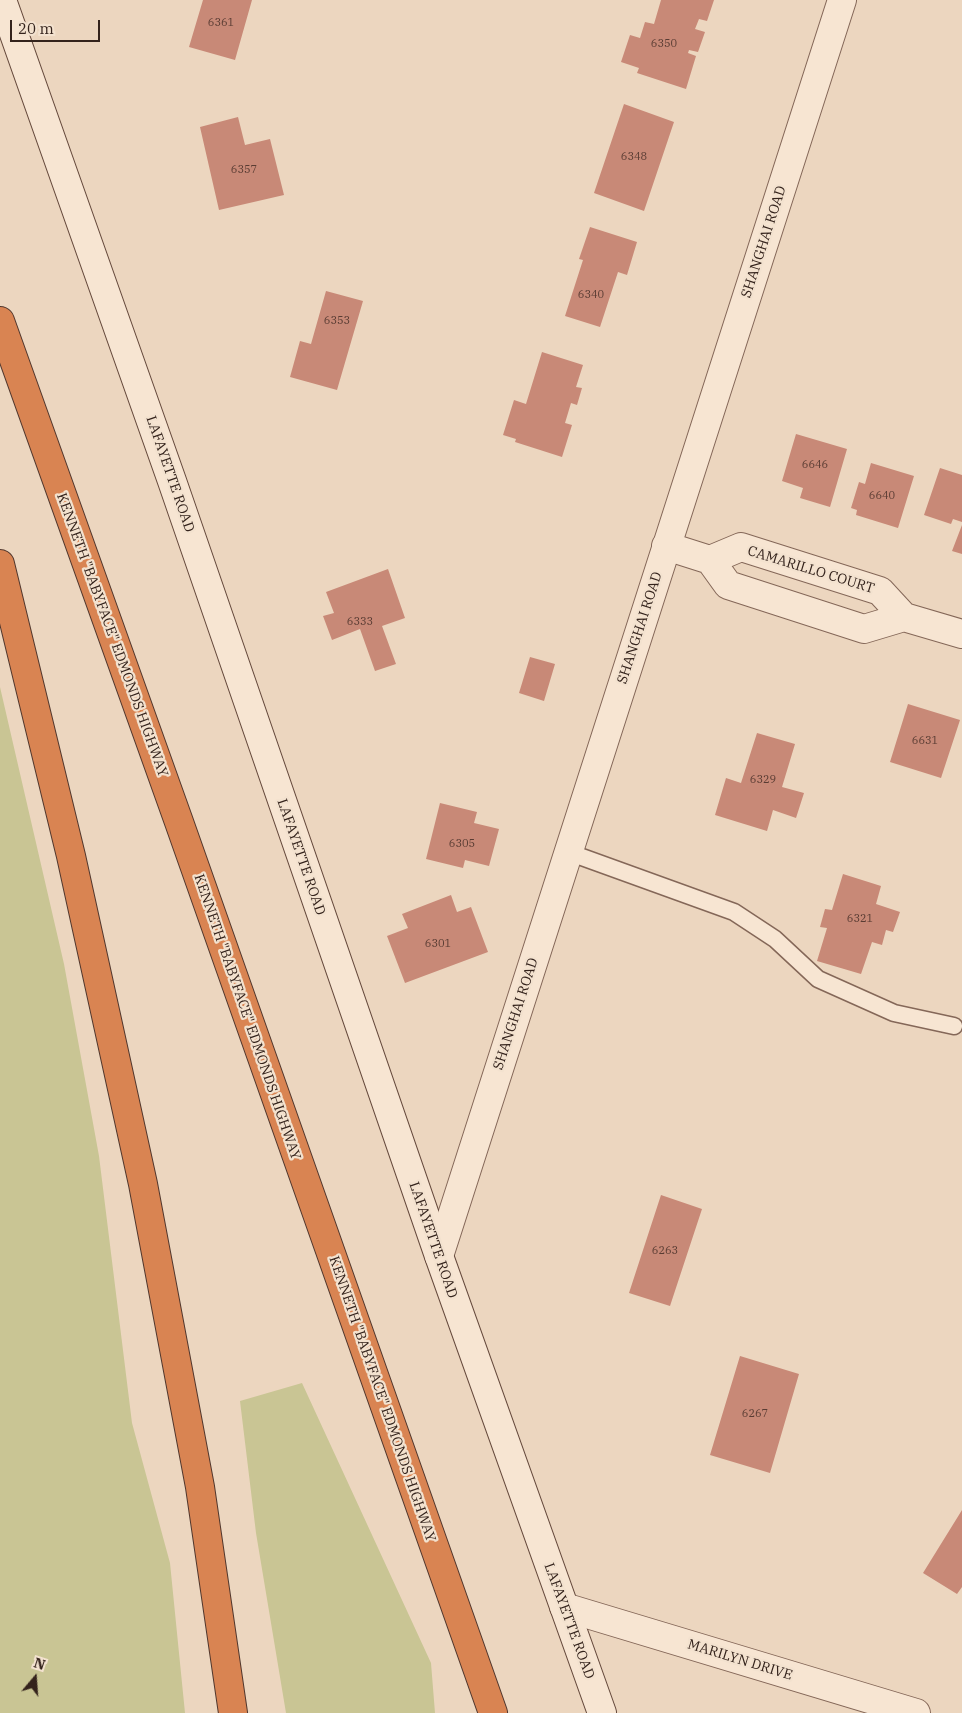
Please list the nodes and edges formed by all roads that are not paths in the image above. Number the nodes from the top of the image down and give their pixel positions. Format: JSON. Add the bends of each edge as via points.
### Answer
{"nodes":[{"id":1,"x":2,"y":0,"type":"edge"},
{"id":2,"x":842,"y":0,"type":"edge"},
{"id":3,"x":0,"y":321,"type":"edge"},
{"id":4,"x":666,"y":546,"type":"junction"},
{"id":5,"x":710,"y":560,"type":"junction"},
{"id":6,"x":0,"y":564,"type":"edge"},
{"id":7,"x":904,"y":617,"type":"junction"},
{"id":8,"x":962,"y":634,"type":"edge"},
{"id":9,"x":568,"y":852,"type":"junction"},
{"id":10,"x":954,"y":1026,"type":"dead end"},
{"id":11,"x":439,"y":1256,"type":"junction"},
{"id":12,"x":564,"y":1607,"type":"junction"},
{"id":13,"x":233,"y":1713,"type":"edge"},
{"id":14,"x":493,"y":1713,"type":"edge"},
{"id":15,"x":602,"y":1713,"type":"edge"},
{"id":16,"x":916,"y":1713,"type":"edge"}],
"edges":[{"from":1,"to":11,"type":"street","name":"LAFAYETTE ROAD","via":[[169,472]]},
{"from":2,"to":4,"type":"street","name":"SHANGHAI ROAD"},
{"from":3,"to":14,"type":"highway","name":"KENNETH \"BABYFACE\" EDMONDS HIGHWAY"},
{"from":4,"to":5,"type":"street"},
{"from":4,"to":9,"type":"street","name":"SHANGHAI ROAD"},
{"from":5,"to":7,"type":"street","name":"CAMARILLO COURT","via":[[741,548],[880,590]]},
{"from":5,"to":7,"type":"street","via":[[728,585],[864,629]]},
{"from":6,"to":13,"type":"highway","via":[[71,856],[143,1184],[200,1487]]},
{"from":7,"to":8,"type":"street"},
{"from":9,"to":10,"type":"lane","via":[[734,912],[775,939],[818,979],[894,1013]]},
{"from":9,"to":11,"type":"street","name":"SHANGHAI ROAD"},
{"from":11,"to":12,"type":"street","name":"LAFAYETTE ROAD"},
{"from":12,"to":15,"type":"street","name":"LAFAYETTE ROAD"},
{"from":12,"to":16,"type":"street","name":"MARILYN DRIVE"}]}
